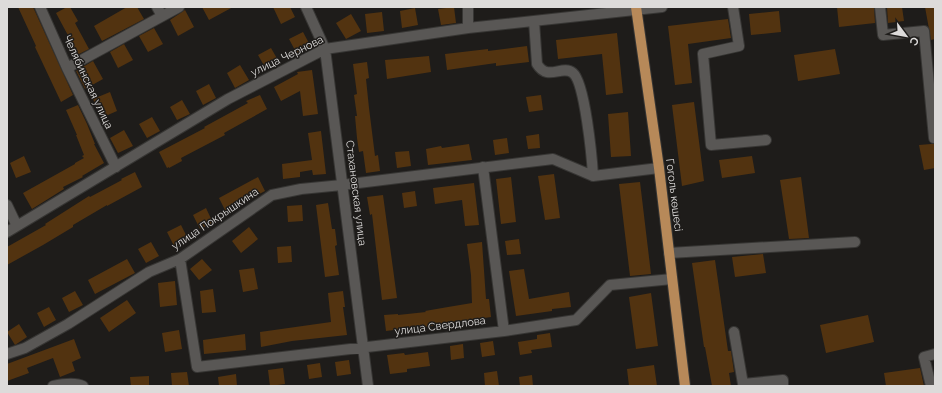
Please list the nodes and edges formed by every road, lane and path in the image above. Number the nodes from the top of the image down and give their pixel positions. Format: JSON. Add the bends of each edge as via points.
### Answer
{"nodes":[{"id":1,"x":40,"y":7,"type":"edge"},
{"id":2,"x":179,"y":7,"type":"edge"},
{"id":3,"x":306,"y":7,"type":"edge"},
{"id":4,"x":468,"y":7,"type":"edge"},
{"id":5,"x":662,"y":7,"type":"edge"},
{"id":6,"x":733,"y":7,"type":"edge"},
{"id":7,"x":880,"y":7,"type":"edge"},
{"id":8,"x":637,"y":8,"type":"edge"},
{"id":9,"x":160,"y":12,"type":"edge"},
{"id":10,"x":534,"y":21,"type":"junction"},
{"id":11,"x":468,"y":28,"type":"junction"},
{"id":12,"x":325,"y":49,"type":"junction"},
{"id":13,"x":67,"y":68,"type":"junction"},
{"id":14,"x":935,"y":138,"type":"edge"},
{"id":15,"x":766,"y":140,"type":"dead end"},
{"id":16,"x":116,"y":167,"type":"junction"},
{"id":17,"x":483,"y":167,"type":"junction"},
{"id":18,"x":659,"y":168,"type":"junction"},
{"id":19,"x":594,"y":176,"type":"junction"},
{"id":20,"x":342,"y":185,"type":"junction"},
{"id":21,"x":7,"y":205,"type":"edge"},
{"id":22,"x":17,"y":226,"type":"junction"},
{"id":23,"x":7,"y":232,"type":"edge"},
{"id":24,"x":855,"y":242,"type":"dead end"},
{"id":25,"x":669,"y":253,"type":"junction"},
{"id":26,"x":180,"y":259,"type":"junction"},
{"id":27,"x":672,"y":278,"type":"junction"},
{"id":28,"x":504,"y":331,"type":"junction"},
{"id":29,"x":734,"y":332,"type":"dead end"},
{"id":30,"x":363,"y":348,"type":"junction"},
{"id":31,"x":7,"y":354,"type":"edge"},
{"id":32,"x":935,"y":354,"type":"edge"},
{"id":33,"x":53,"y":386,"type":"edge"},
{"id":34,"x":83,"y":386,"type":"edge"},
{"id":35,"x":368,"y":386,"type":"edge"},
{"id":36,"x":685,"y":386,"type":"edge"},
{"id":37,"x":783,"y":386,"type":"edge"},
{"id":38,"x":930,"y":386,"type":"edge"}],
"edges":[{"from":1,"to":13,"type":"street","name":"Челябинская улица"},
{"from":2,"to":9,"type":"street"},
{"from":3,"to":12,"type":"street","name":"Стахановская улица"},
{"from":4,"to":11,"type":"street"},
{"from":5,"to":8,"type":"street","name":"улица Чернова"},
{"from":6,"to":15,"type":"street","via":[[739,46],[703,54],[711,145]]},
{"from":7,"to":14,"type":"street","via":[[883,35],[924,30]]},
{"from":8,"to":10,"type":"street","name":"улица Чернова"},
{"from":8,"to":18,"type":"main road","name":"Гоголь көшесі"},
{"from":9,"to":13,"type":"street"},
{"from":10,"to":11,"type":"street","name":"улица Чернова"},
{"from":10,"to":19,"type":"street","via":[[537,64],[540,70],[549,73],[566,71],[573,73],[578,80],[588,123]]},
{"from":11,"to":12,"type":"street","name":"улица Чернова"},
{"from":12,"to":16,"type":"street","name":"улица Чернова","via":[[228,99]]},
{"from":12,"to":20,"type":"street","name":"Стахановская улица"},
{"from":13,"to":16,"type":"street","name":"Челябинская улица"},
{"from":16,"to":22,"type":"street","name":"улица Чернова"},
{"from":17,"to":19,"type":"street","name":"улица Покрышкина","via":[[553,158]]},
{"from":17,"to":20,"type":"street","name":"улица Покрышкина"},
{"from":17,"to":28,"type":"street"},
{"from":18,"to":19,"type":"street"},
{"from":18,"to":25,"type":"main road","name":"Гоголь көшесі"},
{"from":20,"to":26,"type":"street","name":"улица Покрышкина","via":[[272,195]]},
{"from":20,"to":30,"type":"street","name":"Стахановская улица"},
{"from":21,"to":22,"type":"street"},
{"from":22,"to":23,"type":"street","name":"улица Чернова"},
{"from":24,"to":25,"type":"street"},
{"from":25,"to":27,"type":"main road","name":"Гоголь көшесі"},
{"from":26,"to":30,"type":"street","name":"улица Свердлова","via":[[197,367]]},
{"from":26,"to":31,"type":"street","name":"улица Покрышкина","via":[[149,272],[68,324],[25,348]]},
{"from":27,"to":28,"type":"street","name":"улица Свердлова","via":[[610,286],[576,320]]},
{"from":27,"to":36,"type":"main road","name":"Гоголь көшесі"},
{"from":28,"to":30,"type":"street","name":"улица Свердлова"},
{"from":29,"to":37,"type":"street","via":[[743,384],[783,380]]},
{"from":30,"to":35,"type":"street","name":"Стахановская улица"},
{"from":32,"to":38,"type":"street","via":[[924,357]]},
{"from":33,"to":34,"type":"street"}]}
